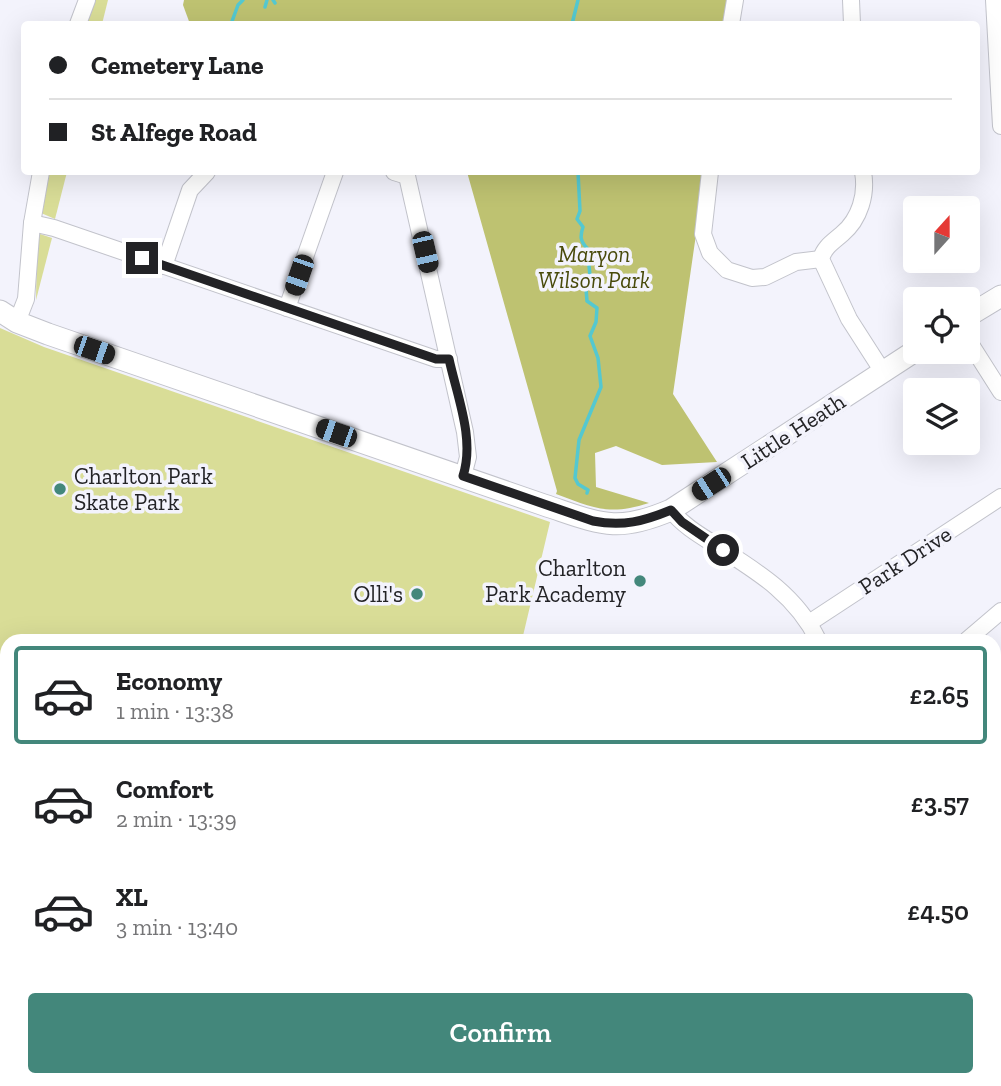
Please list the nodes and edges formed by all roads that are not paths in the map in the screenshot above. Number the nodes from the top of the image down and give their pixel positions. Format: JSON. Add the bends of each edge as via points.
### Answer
{"nodes":[{"id":1,"x":87,"y":0,"type":"edge"},
{"id":2,"x":735,"y":0,"type":"edge"},
{"id":3,"x":850,"y":0,"type":"edge"},
{"id":4,"x":994,"y":0,"type":"edge"},
{"id":5,"x":79,"y":21,"type":"edge"},
{"id":6,"x":732,"y":21,"type":"edge"},
{"id":7,"x":852,"y":21,"type":"edge"},
{"id":8,"x":1001,"y":126,"type":"edge"},
{"id":9,"x":40,"y":175,"type":"edge"},
{"id":10,"x":204,"y":175,"type":"edge"},
{"id":11,"x":334,"y":175,"type":"edge"},
{"id":12,"x":404,"y":175,"type":"edge"},
{"id":13,"x":710,"y":175,"type":"edge"},
{"id":14,"x":863,"y":175,"type":"edge"},
{"id":15,"x":32,"y":223,"type":"junction"},
{"id":16,"x":821,"y":259,"type":"junction"},
{"id":17,"x":164,"y":266,"type":"junction"},
{"id":18,"x":1001,"y":296,"type":"edge"},
{"id":19,"x":287,"y":308,"type":"junction"},
{"id":20,"x":980,"y":309,"type":"edge"},
{"id":21,"x":8,"y":317,"type":"edge"},
{"id":22,"x":449,"y":359,"type":"junction"},
{"id":23,"x":903,"y":359,"type":"edge"},
{"id":24,"x":980,"y":359,"type":"edge"},
{"id":25,"x":883,"y":372,"type":"junction"},
{"id":26,"x":1001,"y":392,"type":"edge"},
{"id":27,"x":463,"y":476,"type":"junction"},
{"id":28,"x":1001,"y":497,"type":"edge"},
{"id":29,"x":671,"y":510,"type":"junction"},
{"id":30,"x":1001,"y":611,"type":"edge"},
{"id":31,"x":809,"y":623,"type":"junction"},
{"id":32,"x":815,"y":634,"type":"edge"},
{"id":33,"x":974,"y":634,"type":"edge"}],
"edges":[{"from":1,"to":5,"type":"street"},
{"from":2,"to":6,"type":"street"},
{"from":3,"to":7,"type":"street"},
{"from":4,"to":8,"type":"street"},
{"from":9,"to":15,"type":"street"},
{"from":10,"to":17,"type":"street","via":[[190,190]]},
{"from":11,"to":19,"type":"street"},
{"from":12,"to":22,"type":"street"},
{"from":13,"to":16,"type":"street","via":[[703,234],[710,253],[727,270],[765,277],[796,262]]},
{"from":14,"to":16,"type":"street","via":[[860,209]]},
{"from":15,"to":17,"type":"street"},
{"from":15,"to":21,"type":"street","via":[[26,299]]},
{"from":16,"to":25,"type":"street","via":[[849,319]]},
{"from":17,"to":19,"type":"street"},
{"from":18,"to":20,"type":"main road"},
{"from":19,"to":22,"type":"street","via":[[436,359]]},
{"from":21,"to":27,"type":"main road","name":"Little Heath"},
{"from":22,"to":27,"type":"street","via":[[468,448]]},
{"from":23,"to":25,"type":"main road","name":"Little Heath"},
{"from":24,"to":26,"type":"street"},
{"from":25,"to":29,"type":"main road","name":"Little Heath"},
{"from":27,"to":29,"type":"main road","name":"Little Heath","via":[[607,524],[634,523]]},
{"from":28,"to":31,"type":"street","name":"Park Drive"},
{"from":29,"to":31,"type":"street","via":[[705,539],[779,587]]},
{"from":30,"to":33,"type":"street"},
{"from":31,"to":32,"type":"street"}]}
